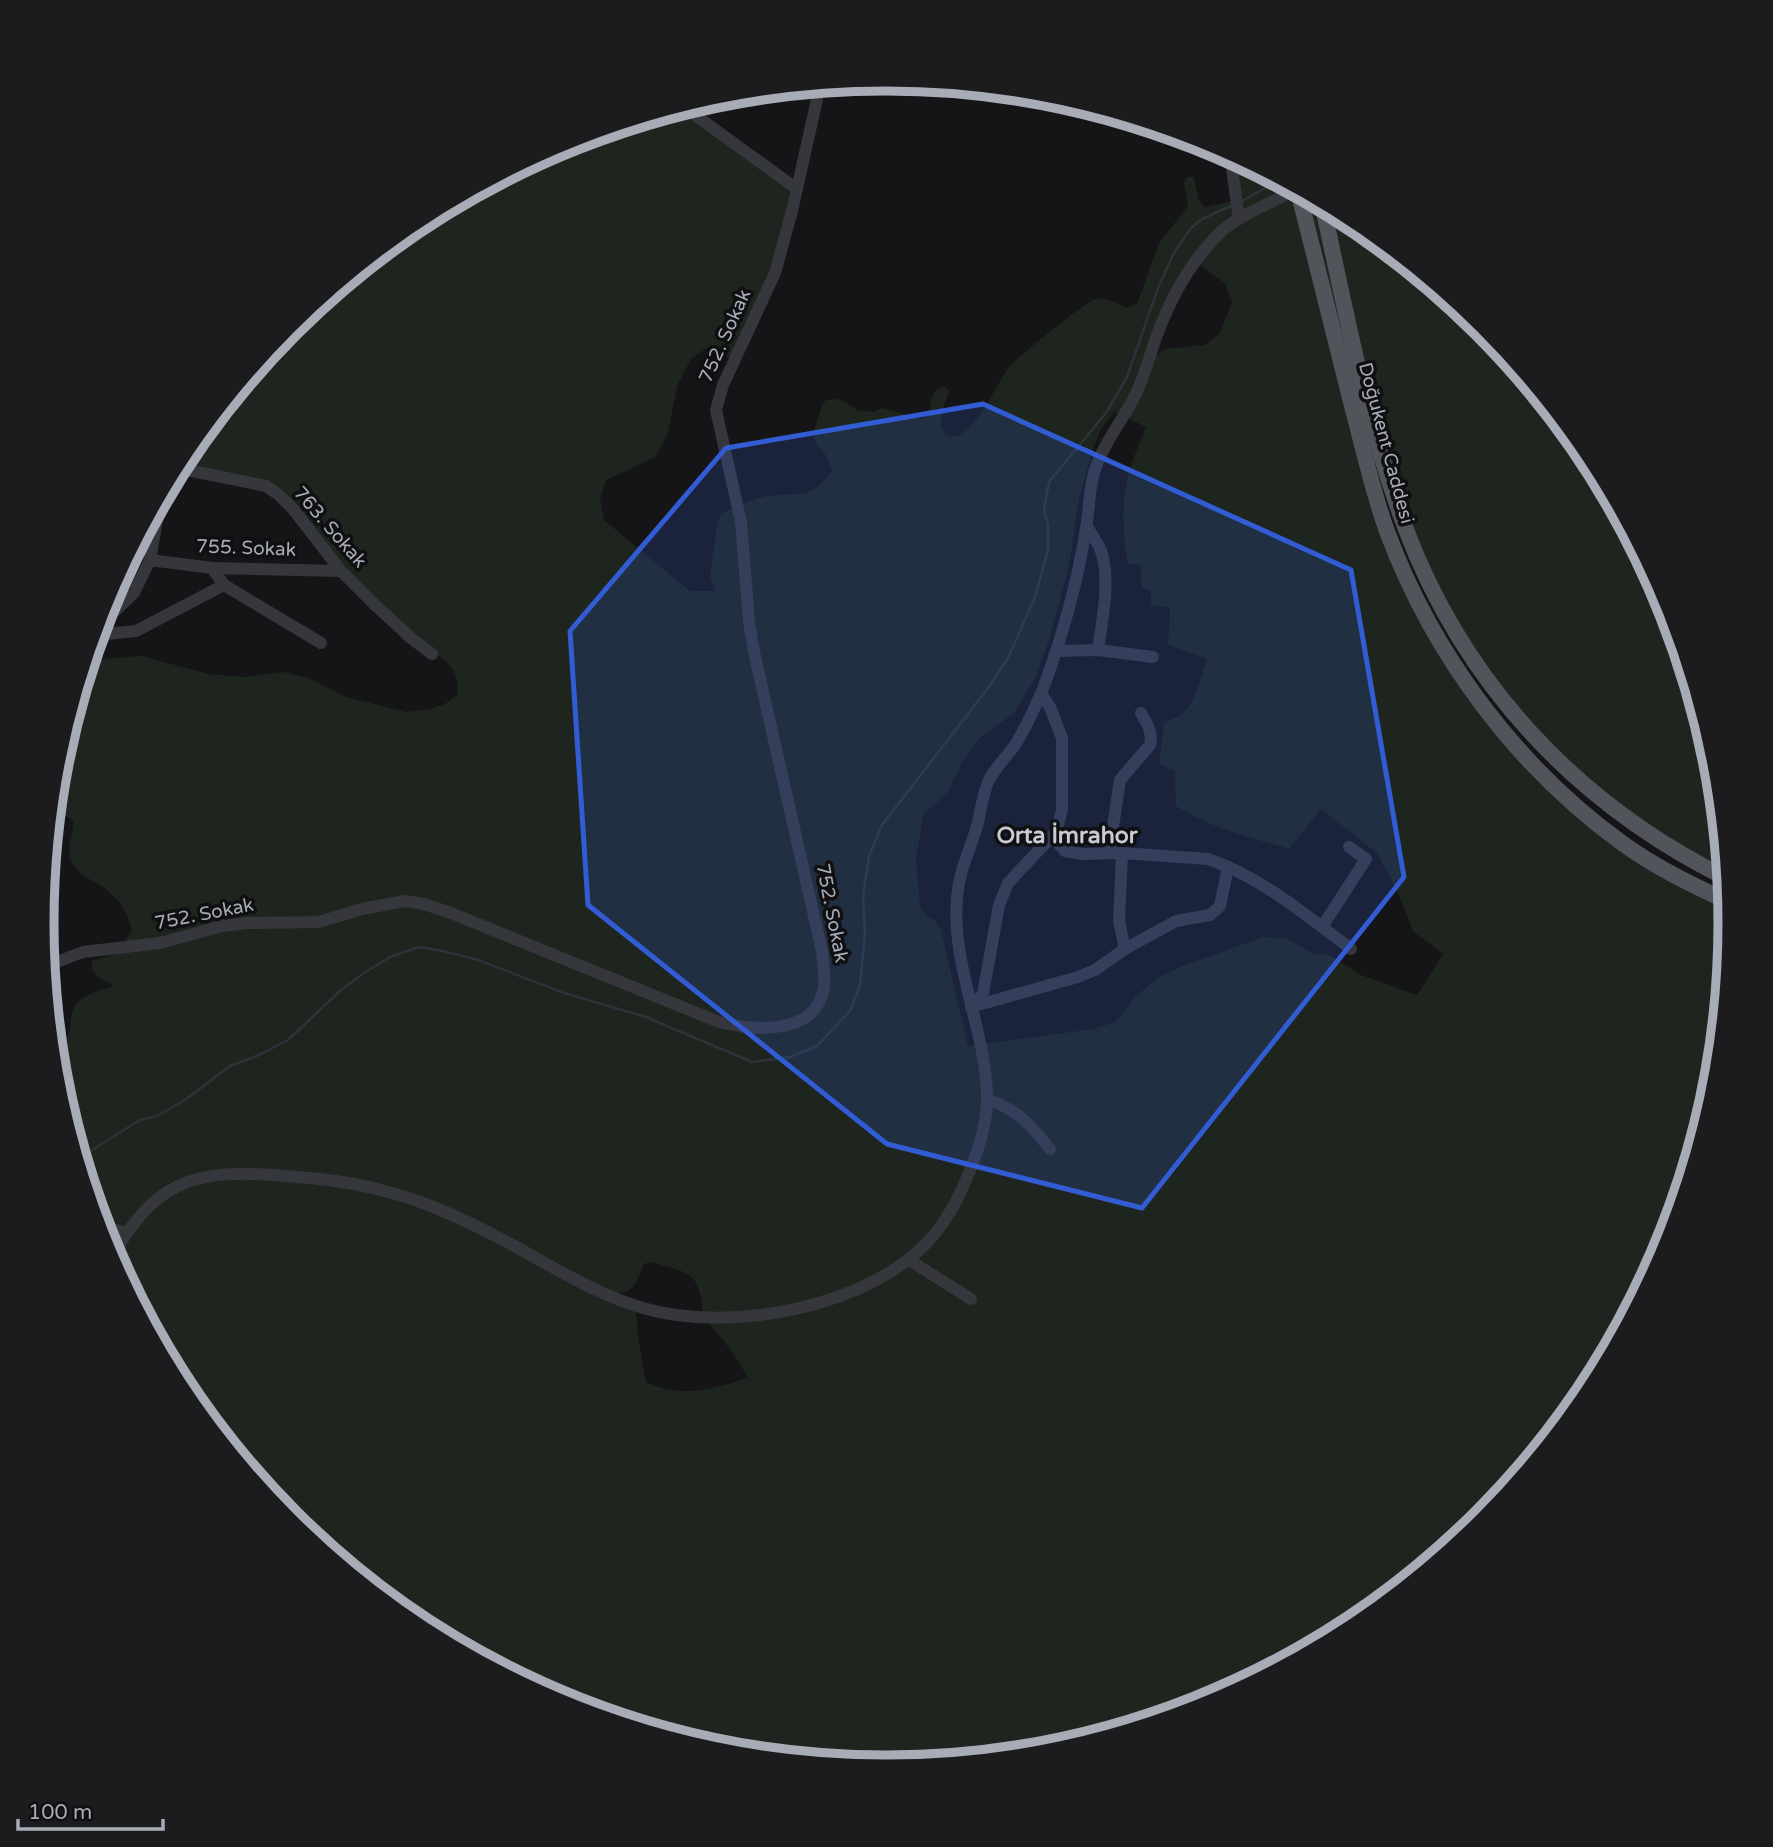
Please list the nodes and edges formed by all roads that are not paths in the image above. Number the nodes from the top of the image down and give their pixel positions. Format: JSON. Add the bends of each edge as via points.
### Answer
{"nodes":[{"id":1,"x":818,"y":94,"type":"edge"},
{"id":2,"x":694,"y":114,"type":"edge"},
{"id":3,"x":1232,"y":167,"type":"edge"},
{"id":4,"x":797,"y":189,"type":"junction"},
{"id":5,"x":1288,"y":195,"type":"edge"},
{"id":6,"x":1300,"y":202,"type":"edge"},
{"id":7,"x":1325,"y":217,"type":"edge"},
{"id":8,"x":1239,"y":219,"type":"junction"},
{"id":9,"x":1360,"y":406,"type":"junction"},
{"id":10,"x":189,"y":470,"type":"edge"},
{"id":11,"x":156,"y":525,"type":"edge"},
{"id":12,"x":1087,"y":527,"type":"junction"},
{"id":13,"x":150,"y":560,"type":"junction"},
{"id":14,"x":212,"y":568,"type":"junction"},
{"id":15,"x":341,"y":571,"type":"junction"},
{"id":16,"x":224,"y":585,"type":"junction"},
{"id":17,"x":116,"y":610,"type":"edge"},
{"id":18,"x":107,"y":634,"type":"edge"},
{"id":19,"x":321,"y":643,"type":"dead end"},
{"id":20,"x":1098,"y":650,"type":"junction"},
{"id":21,"x":1056,"y":651,"type":"junction"},
{"id":22,"x":432,"y":654,"type":"dead end"},
{"id":23,"x":1153,"y":657,"type":"dead end"},
{"id":24,"x":1041,"y":694,"type":"junction"},
{"id":25,"x":1141,"y":713,"type":"dead end"},
{"id":26,"x":1052,"y":837,"type":"junction"},
{"id":27,"x":1349,"y":847,"type":"dead end"},
{"id":28,"x":1115,"y":853,"type":"junction"},
{"id":29,"x":1228,"y":867,"type":"junction"},
{"id":30,"x":1717,"y":873,"type":"edge"},
{"id":31,"x":1718,"y":897,"type":"edge"},
{"id":32,"x":1322,"y":927,"type":"junction"},
{"id":33,"x":1351,"y":948,"type":"dead end"},
{"id":34,"x":1125,"y":949,"type":"junction"},
{"id":35,"x":55,"y":962,"type":"edge"},
{"id":36,"x":971,"y":1007,"type":"junction"},
{"id":37,"x":987,"y":1099,"type":"junction"},
{"id":38,"x":1050,"y":1149,"type":"dead end"},
{"id":39,"x":113,"y":1229,"type":"edge"},
{"id":40,"x":125,"y":1233,"type":"junction"},
{"id":41,"x":119,"y":1244,"type":"edge"},
{"id":42,"x":909,"y":1260,"type":"junction"},
{"id":43,"x":971,"y":1299,"type":"dead end"}],
"edges":[{"from":1,"to":4,"type":"street","name":"752. Sokak"},
{"from":2,"to":4,"type":"street"},
{"from":3,"to":8,"type":"street"},
{"from":4,"to":35,"type":"street","name":"752. Sokak","via":[[775,273],[716,410],[741,522],[754,652],[822,951],[822,995],[811,1012],[794,1023],[771,1027],[719,1022],[412,901],[319,922],[222,926],[160,943],[83,952]]},
{"from":5,"to":8,"type":"street"},
{"from":6,"to":9,"type":"main road","name":"Doğukent Caddesi"},
{"from":7,"to":9,"type":"main road","name":"Doğukent Caddesi"},
{"from":8,"to":12,"type":"street","via":[[1203,252],[1175,294],[1136,394],[1094,472]]},
{"from":9,"to":30,"type":"main road","name":"Doğukent Caddesi","via":[[1405,529],[1457,635],[1488,683],[1585,787],[1635,825]]},
{"from":9,"to":31,"type":"main road","name":"Doğukent Caddesi","via":[[1371,482],[1389,536],[1441,644],[1474,695],[1516,747],[1572,802],[1612,835]]},
{"from":10,"to":15,"type":"street","name":"763. Sokak","via":[[265,486],[279,495]]},
{"from":11,"to":13,"type":"street"},
{"from":12,"to":20,"type":"street","via":[[1101,551],[1104,575]]},
{"from":12,"to":21,"type":"street"},
{"from":13,"to":14,"type":"street","name":"755. Sokak"},
{"from":13,"to":17,"type":"street","via":[[134,593]]},
{"from":14,"to":15,"type":"street","name":"755. Sokak"},
{"from":14,"to":16,"type":"street"},
{"from":15,"to":22,"type":"street","name":"763. Sokak"},
{"from":16,"to":18,"type":"street","via":[[136,631]]},
{"from":16,"to":19,"type":"street"},
{"from":20,"to":21,"type":"street"},
{"from":20,"to":23,"type":"street"},
{"from":21,"to":24,"type":"street"},
{"from":24,"to":26,"type":"street","via":[[1062,738],[1062,810]]},
{"from":24,"to":36,"type":"street","via":[[1017,742],[988,781],[965,856],[957,892],[956,943]]},
{"from":25,"to":28,"type":"street","via":[[1152,738],[1120,780]]},
{"from":26,"to":28,"type":"street","via":[[1065,851]]},
{"from":26,"to":36,"type":"street","via":[[1008,883],[999,905],[983,994]]},
{"from":27,"to":32,"type":"street","via":[[1366,859]]},
{"from":28,"to":29,"type":"street","via":[[1208,859]]},
{"from":28,"to":34,"type":"street"},
{"from":29,"to":32,"type":"street","via":[[1251,877]]},
{"from":29,"to":34,"type":"street","via":[[1216,912],[1176,921]]},
{"from":32,"to":33,"type":"street"},
{"from":34,"to":36,"type":"street","via":[[1077,977]]},
{"from":36,"to":37,"type":"street"},
{"from":37,"to":38,"type":"street","via":[[1021,1116]]},
{"from":37,"to":42,"type":"street","via":[[979,1147],[959,1197]]},
{"from":39,"to":40,"type":"street"},
{"from":40,"to":41,"type":"street"},
{"from":40,"to":42,"type":"street","via":[[168,1192],[205,1175],[250,1173],[345,1182],[422,1203],[604,1293],[688,1318],[768,1314],[840,1296]]},
{"from":42,"to":43,"type":"street"}]}
